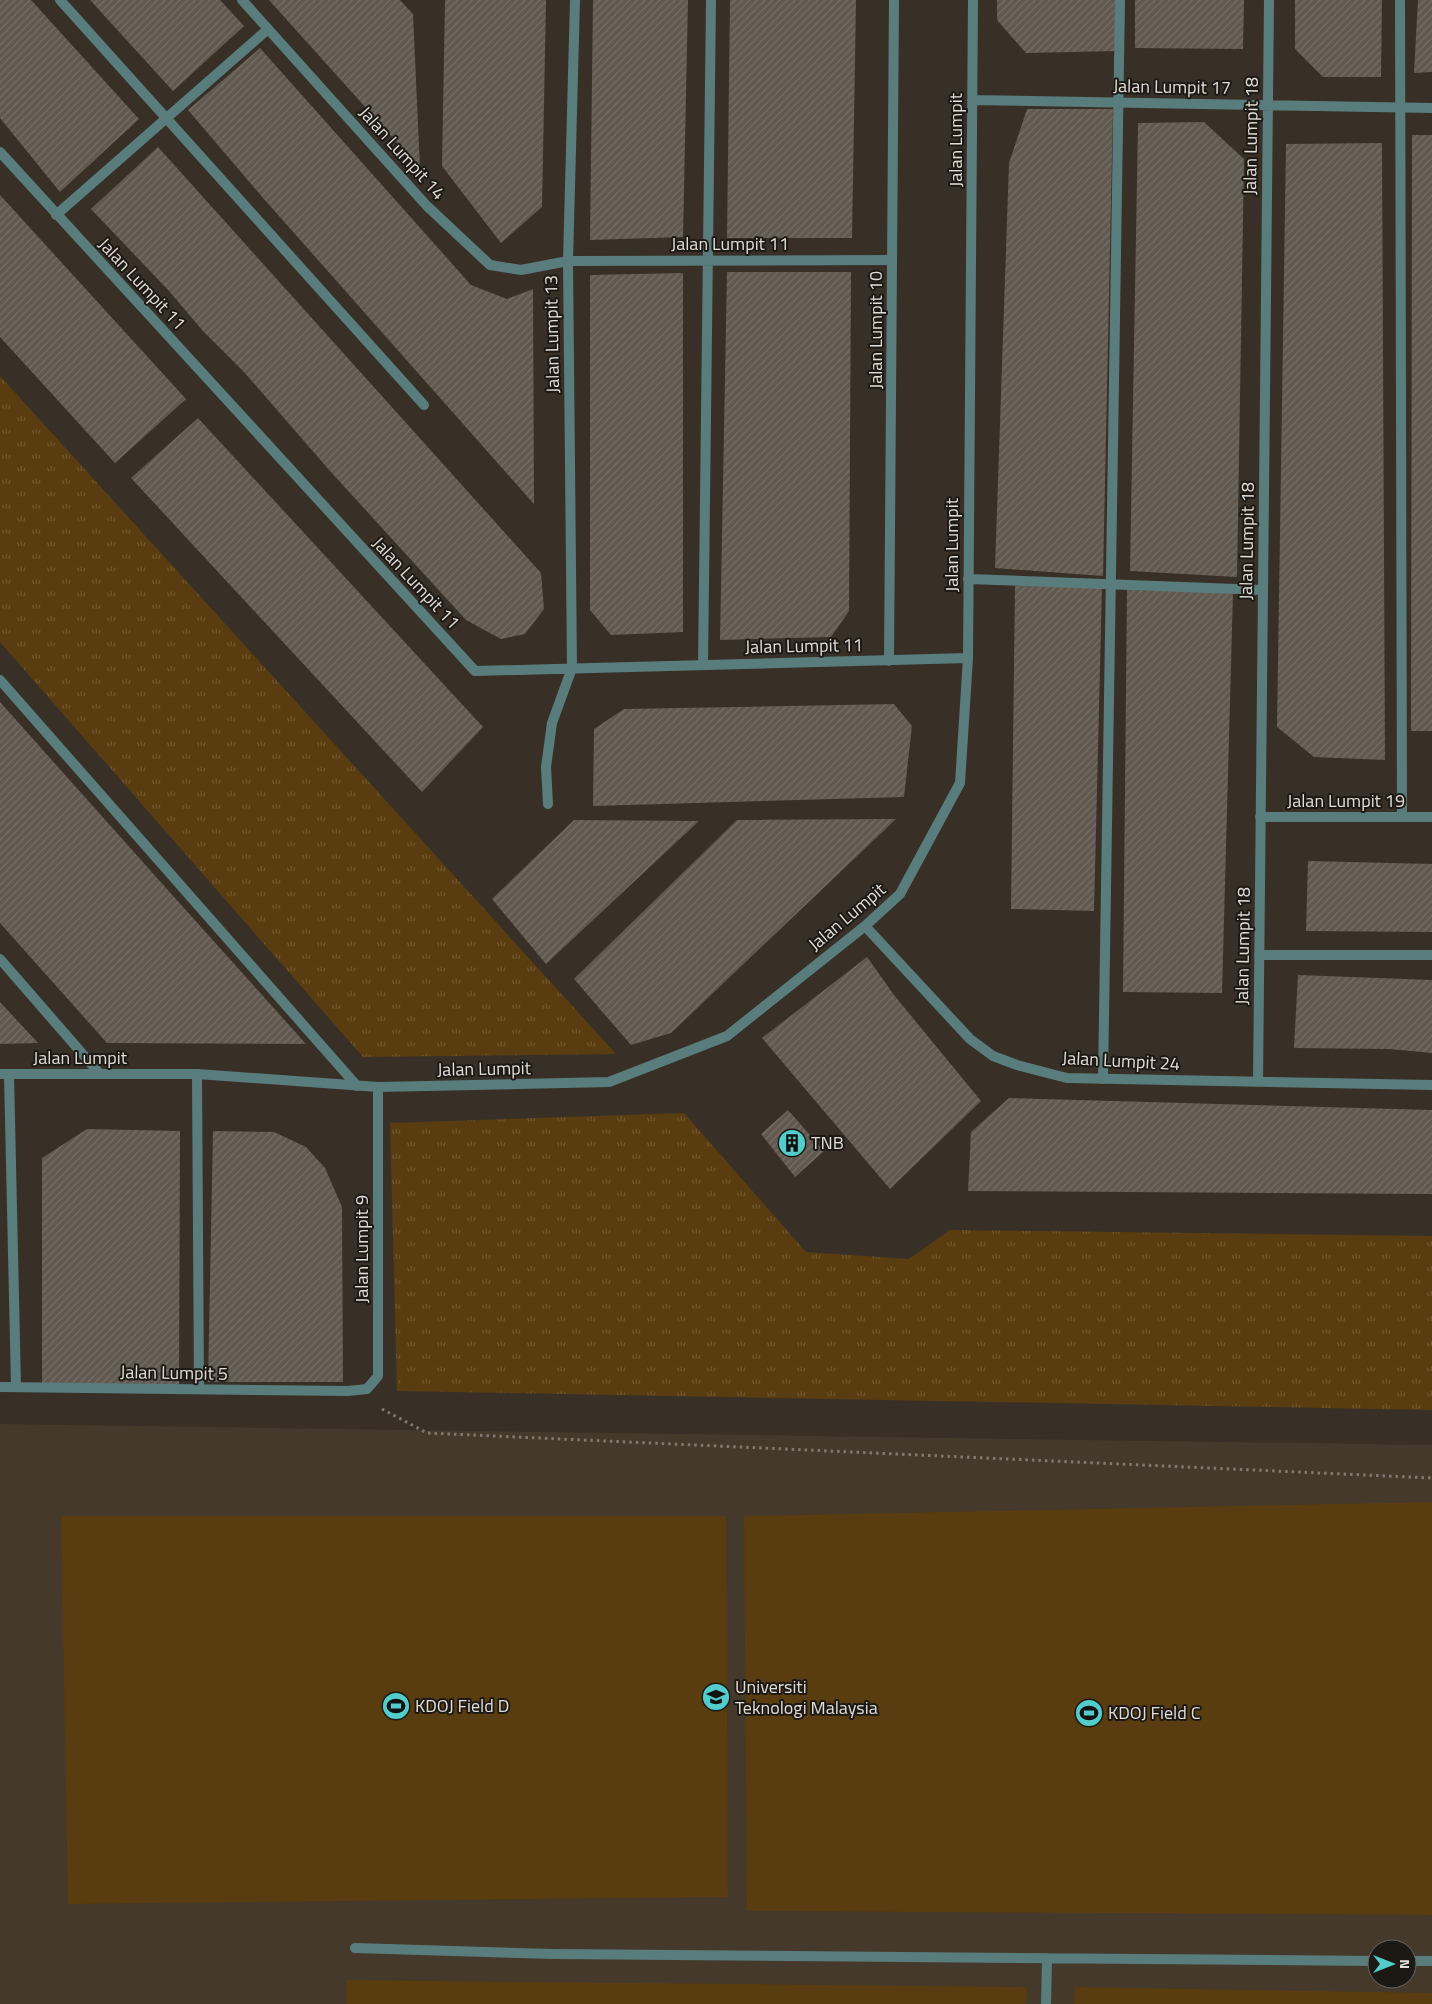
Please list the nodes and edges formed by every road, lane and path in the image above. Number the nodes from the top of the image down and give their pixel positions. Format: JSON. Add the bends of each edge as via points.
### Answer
{"nodes":[{"id":1,"x":60,"y":0,"type":"edge"},
{"id":2,"x":242,"y":0,"type":"edge"},
{"id":3,"x":575,"y":0,"type":"edge"},
{"id":4,"x":711,"y":0,"type":"edge"},
{"id":5,"x":894,"y":0,"type":"edge"},
{"id":6,"x":973,"y":0,"type":"edge"},
{"id":7,"x":1120,"y":0,"type":"edge"},
{"id":8,"x":1269,"y":0,"type":"edge"},
{"id":9,"x":1400,"y":0,"type":"edge"},
{"id":10,"x":268,"y":29,"type":"junction"},
{"id":11,"x":972,"y":100,"type":"junction"},
{"id":12,"x":1119,"y":102,"type":"junction"},
{"id":13,"x":1268,"y":106,"type":"junction"},
{"id":14,"x":1399,"y":108,"type":"junction"},
{"id":15,"x":1432,"y":108,"type":"edge"},
{"id":16,"x":168,"y":118,"type":"junction"},
{"id":17,"x":0,"y":152,"type":"edge"},
{"id":18,"x":56,"y":215,"type":"junction"},
{"id":19,"x":709,"y":260,"type":"junction"},
{"id":20,"x":892,"y":260,"type":"junction"},
{"id":21,"x":568,"y":261,"type":"junction"},
{"id":22,"x":424,"y":405,"type":"dead end"},
{"id":23,"x":968,"y":579,"type":"junction"},
{"id":24,"x":1111,"y":584,"type":"junction"},
{"id":25,"x":1263,"y":590,"type":"junction"},
{"id":26,"x":968,"y":658,"type":"junction"},
{"id":27,"x":889,"y":661,"type":"junction"},
{"id":28,"x":703,"y":665,"type":"junction"},
{"id":29,"x":572,"y":668,"type":"junction"},
{"id":30,"x":0,"y":680,"type":"edge"},
{"id":31,"x":548,"y":804,"type":"dead end"},
{"id":32,"x":1260,"y":817,"type":"junction"},
{"id":33,"x":1402,"y":817,"type":"junction"},
{"id":34,"x":1432,"y":817,"type":"edge"},
{"id":35,"x":865,"y":926,"type":"junction"},
{"id":36,"x":1259,"y":955,"type":"junction"},
{"id":37,"x":1432,"y":955,"type":"edge"},
{"id":38,"x":0,"y":959,"type":"edge"},
{"id":39,"x":4,"y":1074,"type":"edge"},
{"id":40,"x":100,"y":1074,"type":"junction"},
{"id":41,"x":197,"y":1074,"type":"junction"},
{"id":42,"x":1103,"y":1079,"type":"junction"},
{"id":43,"x":1258,"y":1082,"type":"junction"},
{"id":44,"x":1432,"y":1085,"type":"edge"},
{"id":45,"x":357,"y":1086,"type":"junction"},
{"id":46,"x":378,"y":1087,"type":"junction"},
{"id":47,"x":0,"y":1387,"type":"edge"},
{"id":48,"x":16,"y":1388,"type":"junction"},
{"id":49,"x":199,"y":1389,"type":"junction"},
{"id":50,"x":348,"y":1391,"type":"junction"},
{"id":51,"x":1432,"y":1478,"type":"edge"},
{"id":52,"x":356,"y":1948,"type":"dead end"},
{"id":53,"x":1047,"y":1958,"type":"junction"},
{"id":54,"x":1367,"y":1961,"type":"edge"},
{"id":55,"x":1417,"y":1961,"type":"edge"},
{"id":56,"x":1432,"y":1961,"type":"edge"},
{"id":57,"x":1046,"y":2004,"type":"edge"}],
"edges":[{"from":1,"to":16,"type":"street"},
{"from":2,"to":10,"type":"street","name":"Jalan Lumpit 14"},
{"from":3,"to":21,"type":"street","name":"Jalan Lumpit 13"},
{"from":4,"to":19,"type":"street"},
{"from":5,"to":20,"type":"street","name":"Jalan Lumpit 10"},
{"from":6,"to":11,"type":"street","name":"Jalan Lumpit"},
{"from":7,"to":12,"type":"street"},
{"from":8,"to":13,"type":"street","name":"Jalan Lumpit 18"},
{"from":9,"to":14,"type":"street"},
{"from":10,"to":16,"type":"street"},
{"from":10,"to":21,"type":"street","name":"Jalan Lumpit 14","via":[[427,206],[490,266],[521,270]]},
{"from":11,"to":12,"type":"street","name":"Jalan Lumpit 17"},
{"from":11,"to":23,"type":"street","name":"Jalan Lumpit"},
{"from":12,"to":13,"type":"street","name":"Jalan Lumpit 17"},
{"from":12,"to":24,"type":"street"},
{"from":13,"to":14,"type":"street","name":"Jalan Lumpit 17"},
{"from":13,"to":25,"type":"street","name":"Jalan Lumpit 18"},
{"from":14,"to":15,"type":"street","name":"Jalan Lumpit 17"},
{"from":14,"to":33,"type":"street"},
{"from":16,"to":18,"type":"street"},
{"from":16,"to":22,"type":"street"},
{"from":17,"to":18,"type":"street","name":"Jalan Lumpit 11"},
{"from":18,"to":29,"type":"street","name":"Jalan Lumpit 11","via":[[475,671]]},
{"from":19,"to":20,"type":"street","name":"Jalan Lumpit 11"},
{"from":19,"to":21,"type":"street","name":"Jalan Lumpit 11"},
{"from":19,"to":28,"type":"street"},
{"from":20,"to":27,"type":"street","name":"Jalan Lumpit 10"},
{"from":21,"to":29,"type":"street","name":"Jalan Lumpit 13"},
{"from":23,"to":24,"type":"street"},
{"from":23,"to":26,"type":"street","name":"Jalan Lumpit"},
{"from":24,"to":25,"type":"street"},
{"from":24,"to":42,"type":"street"},
{"from":25,"to":32,"type":"street","name":"Jalan Lumpit 18"},
{"from":26,"to":27,"type":"street","name":"Jalan Lumpit 11"},
{"from":26,"to":35,"type":"street","name":"Jalan Lumpit","via":[[960,783],[900,894]]},
{"from":27,"to":28,"type":"street","name":"Jalan Lumpit 11"},
{"from":28,"to":29,"type":"street","name":"Jalan Lumpit 11"},
{"from":29,"to":31,"type":"street","via":[[552,723],[546,767]]},
{"from":30,"to":45,"type":"street"},
{"from":32,"to":33,"type":"street","name":"Jalan Lumpit 19"},
{"from":32,"to":36,"type":"street","name":"Jalan Lumpit 18"},
{"from":33,"to":34,"type":"street","name":"Jalan Lumpit 19"},
{"from":35,"to":42,"type":"street","name":"Jalan Lumpit 24","via":[[970,1039],[993,1056],[1067,1078]]},
{"from":35,"to":46,"type":"street","name":"Jalan Lumpit","via":[[727,1036],[609,1082]]},
{"from":36,"to":37,"type":"street"},
{"from":36,"to":43,"type":"street","name":"Jalan Lumpit 18"},
{"from":38,"to":40,"type":"street"},
{"from":39,"to":40,"type":"street","name":"Jalan Lumpit"},
{"from":39,"to":48,"type":"street"},
{"from":40,"to":41,"type":"street","name":"Jalan Lumpit"},
{"from":41,"to":45,"type":"street","name":"Jalan Lumpit"},
{"from":41,"to":49,"type":"street"},
{"from":42,"to":43,"type":"street","name":"Jalan Lumpit 24"},
{"from":43,"to":44,"type":"street","name":"Jalan Lumpit 24"},
{"from":45,"to":46,"type":"street","name":"Jalan Lumpit"},
{"from":46,"to":50,"type":"street","name":"Jalan Lumpit 9","via":[[378,1376],[367,1389]]},
{"from":47,"to":48,"type":"street","name":"Jalan Lumpit 5"},
{"from":48,"to":49,"type":"street","name":"Jalan Lumpit 5"},
{"from":49,"to":50,"type":"street","name":"Jalan Lumpit 5"},
{"from":50,"to":51,"type":"path","via":[[427,1433]]},
{"from":52,"to":53,"type":"street","via":[[553,1954]]},
{"from":53,"to":54,"type":"street"},
{"from":53,"to":57,"type":"street"},
{"from":55,"to":56,"type":"street"}]}
